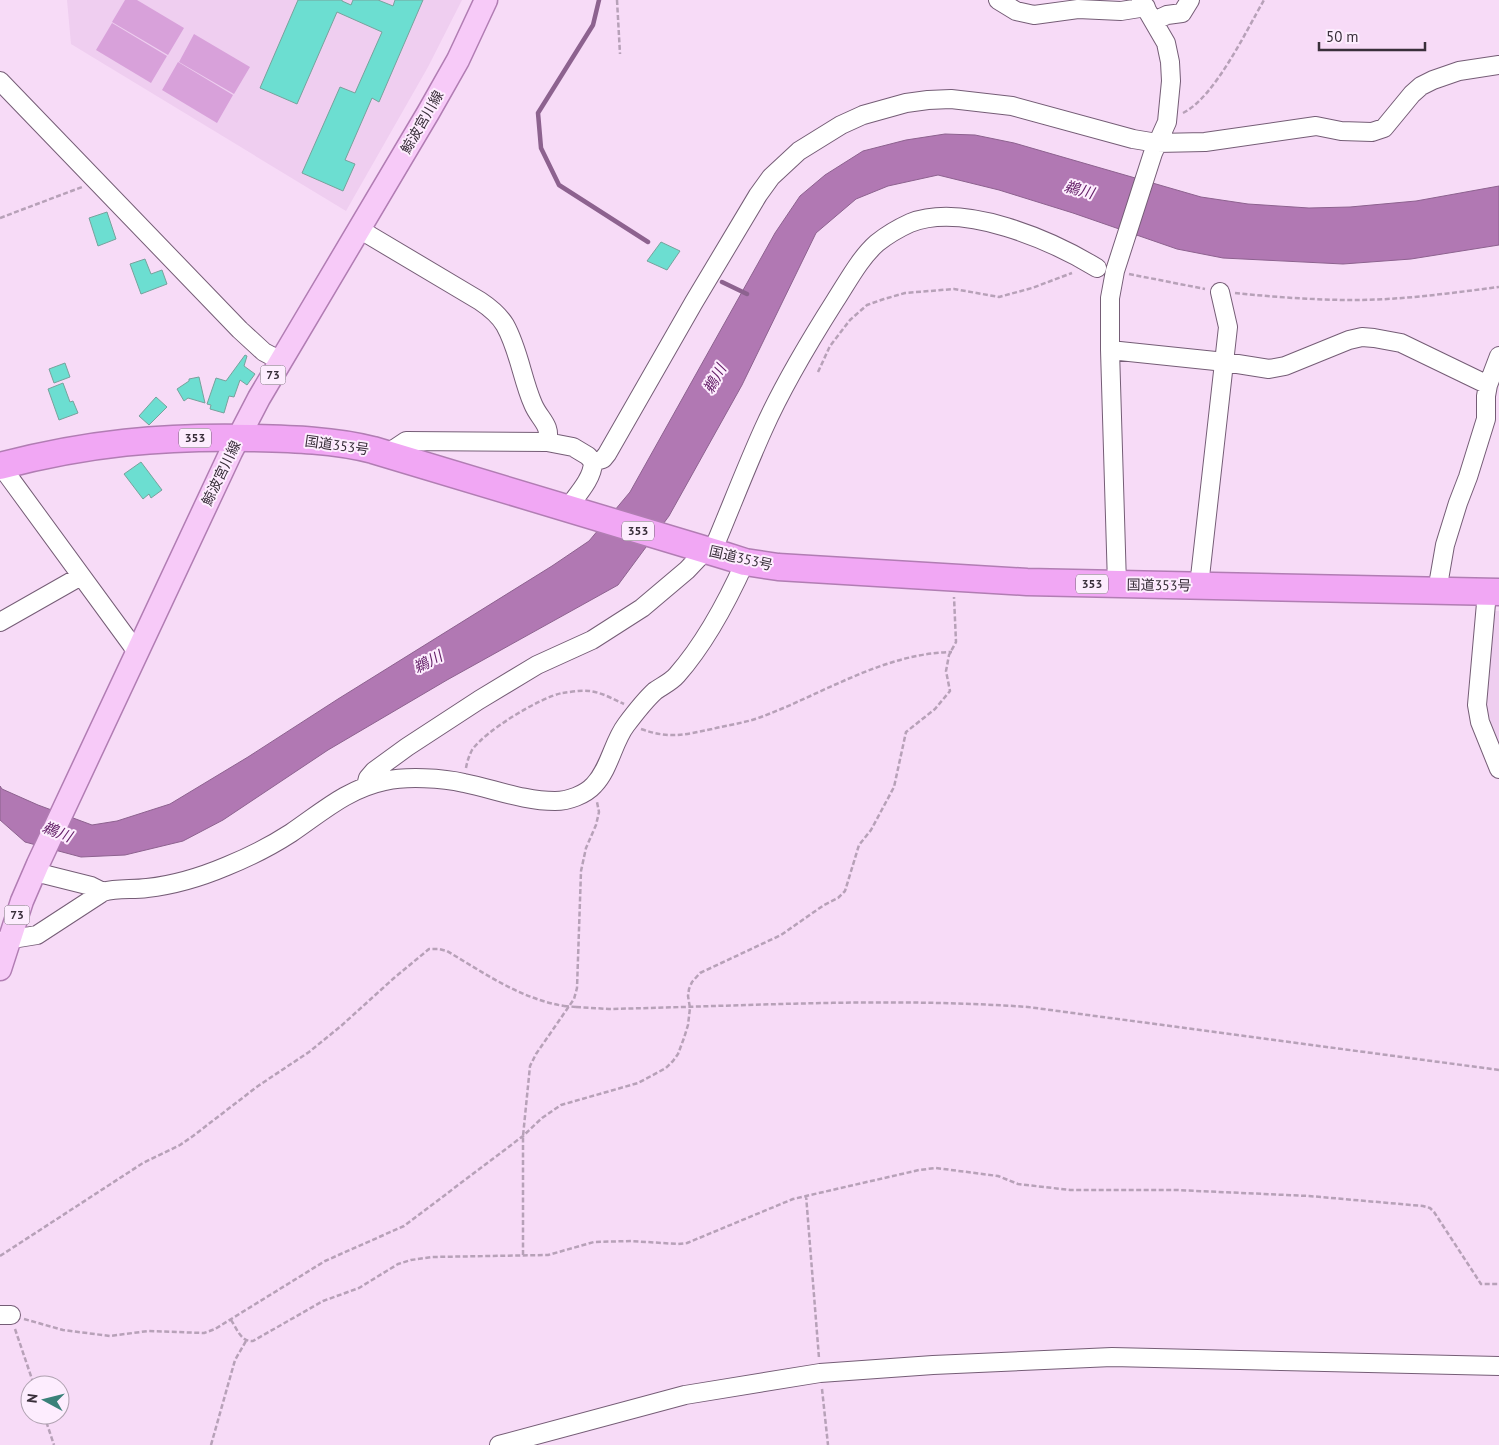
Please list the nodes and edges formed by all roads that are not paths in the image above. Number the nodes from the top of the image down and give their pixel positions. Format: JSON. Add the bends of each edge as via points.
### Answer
{"nodes":[{"id":1,"x":486,"y":0,"type":"edge"},
{"id":2,"x":998,"y":0,"type":"edge"},
{"id":3,"x":1190,"y":0,"type":"edge"},
{"id":4,"x":1147,"y":9,"type":"edge"},
{"id":5,"x":1499,"y":65,"type":"edge"},
{"id":6,"x":0,"y":81,"type":"edge"},
{"id":7,"x":1155,"y":148,"type":"junction"},
{"id":8,"x":359,"y":229,"type":"junction"},
{"id":9,"x":1097,"y":268,"type":"road end"},
{"id":10,"x":1220,"y":292,"type":"road end"},
{"id":11,"x":1110,"y":350,"type":"junction"},
{"id":12,"x":1499,"y":356,"type":"edge"},
{"id":13,"x":281,"y":361,"type":"junction"},
{"id":14,"x":1226,"y":362,"type":"junction"},
{"id":15,"x":1488,"y":385,"type":"junction"},
{"id":16,"x":238,"y":438,"type":"junction"},
{"id":17,"x":547,"y":442,"type":"junction"},
{"id":18,"x":390,"y":455,"type":"junction"},
{"id":19,"x":593,"y":462,"type":"junction"},
{"id":20,"x":0,"y":466,"type":"edge"},
{"id":21,"x":571,"y":511,"type":"junction"},
{"id":22,"x":706,"y":551,"type":"junction"},
{"id":23,"x":745,"y":562,"type":"junction"},
{"id":24,"x":81,"y":576,"type":"junction"},
{"id":25,"x":1117,"y":584,"type":"junction"},
{"id":26,"x":1199,"y":586,"type":"junction"},
{"id":27,"x":1437,"y":591,"type":"junction"},
{"id":28,"x":1493,"y":592,"type":"edge"},
{"id":29,"x":0,"y":622,"type":"edge"},
{"id":30,"x":137,"y":652,"type":"junction"},
{"id":31,"x":1499,"y":769,"type":"edge"},
{"id":32,"x":366,"y":786,"type":"junction"},
{"id":33,"x":37,"y":868,"type":"junction"},
{"id":34,"x":103,"y":892,"type":"junction"},
{"id":35,"x":4,"y":941,"type":"edge"},
{"id":36,"x":0,"y":969,"type":"edge"},
{"id":37,"x":1499,"y":1366,"type":"edge"},
{"id":38,"x":499,"y":1445,"type":"edge"}],
"edges":[{"from":1,"to":8,"type":"main road","name":"鯨波宮川線","number":"73","via":[[458,60]]},
{"from":2,"to":4,"type":"street","via":[[1016,11],[1034,14],[1078,9]]},
{"from":3,"to":4,"type":"street","via":[[1182,13],[1168,16]]},
{"from":4,"to":7,"type":"street","via":[[1166,43],[1170,62],[1166,122]]},
{"from":5,"to":7,"type":"street","via":[[1444,74],[1421,86],[1384,128],[1372,132],[1316,126]]},
{"from":6,"to":13,"type":"street","via":[[240,330],[264,352]]},
{"from":7,"to":11,"type":"street","via":[[1117,266],[1110,298]]},
{"from":7,"to":19,"type":"street","via":[[1012,106],[951,99],[906,103],[841,125],[799,151],[771,177],[607,454]]},
{"from":8,"to":13,"type":"main road","name":"鯨波宮川線","number":"73"},
{"from":8,"to":17,"type":"street","via":[[480,301],[504,323],[533,405],[546,425]]},
{"from":9,"to":22,"type":"street","via":[[1052,244],[984,221],[950,217],[912,222],[878,242],[816,331],[783,390]]},
{"from":10,"to":14,"type":"street","via":[[1228,327]]},
{"from":11,"to":14,"type":"street"},
{"from":11,"to":25,"type":"street"},
{"from":12,"to":15,"type":"street"},
{"from":13,"to":16,"type":"main road","name":"鯨波宮川線","number":"73"},
{"from":14,"to":15,"type":"street","via":[[1276,368],[1349,340],[1374,338],[1401,343]]},
{"from":14,"to":26,"type":"street"},
{"from":15,"to":27,"type":"street","via":[[1486,419],[1445,545]]},
{"from":16,"to":18,"type":"highway","name":"国道353号","number":"353","via":[[354,445]]},
{"from":16,"to":20,"type":"highway","name":"国道353号","number":"353","via":[[159,438],[101,444]]},
{"from":16,"to":30,"type":"main road","name":"鯨波宮川線","number":"73"},
{"from":17,"to":18,"type":"street","via":[[406,441]]},
{"from":17,"to":19,"type":"street","via":[[572,447]]},
{"from":18,"to":21,"type":"highway","name":"国道353号","number":"353"},
{"from":19,"to":21,"type":"street"},
{"from":20,"to":24,"type":"street"},
{"from":21,"to":22,"type":"highway","name":"国道353号","number":"353"},
{"from":22,"to":23,"type":"highway","name":"国道353号","number":"353"},
{"from":22,"to":32,"type":"street","via":[[642,608],[592,640],[538,665],[407,746],[374,771]]},
{"from":23,"to":25,"type":"highway","name":"国道353号","number":"353","via":[[953,578]]},
{"from":23,"to":32,"type":"street","via":[[709,631],[676,676],[654,692],[632,716],[594,785],[573,798],[556,801],[520,797],[462,782],[410,778]]},
{"from":24,"to":29,"type":"street"},
{"from":24,"to":30,"type":"street"},
{"from":25,"to":26,"type":"highway","name":"国道353号","number":"353"},
{"from":26,"to":27,"type":"highway","name":"国道353号","number":"353"},
{"from":27,"to":28,"type":"highway","name":"国道353号","number":"353"},
{"from":28,"to":31,"type":"street","via":[[1477,705],[1480,722]]},
{"from":30,"to":33,"type":"main road","name":"鯨波宮川線","number":"73"},
{"from":32,"to":34,"type":"street","via":[[349,793],[290,833],[228,866],[198,877],[145,889]]},
{"from":33,"to":34,"type":"street"},
{"from":33,"to":35,"type":"main road","name":"鯨波宮川線","number":"73"},
{"from":34,"to":35,"type":"street","via":[[37,935]]},
{"from":35,"to":36,"type":"main road","name":"鯨波宮川線","number":"73"},
{"from":37,"to":38,"type":"street","via":[[1112,1358],[820,1373],[685,1395]]}]}
